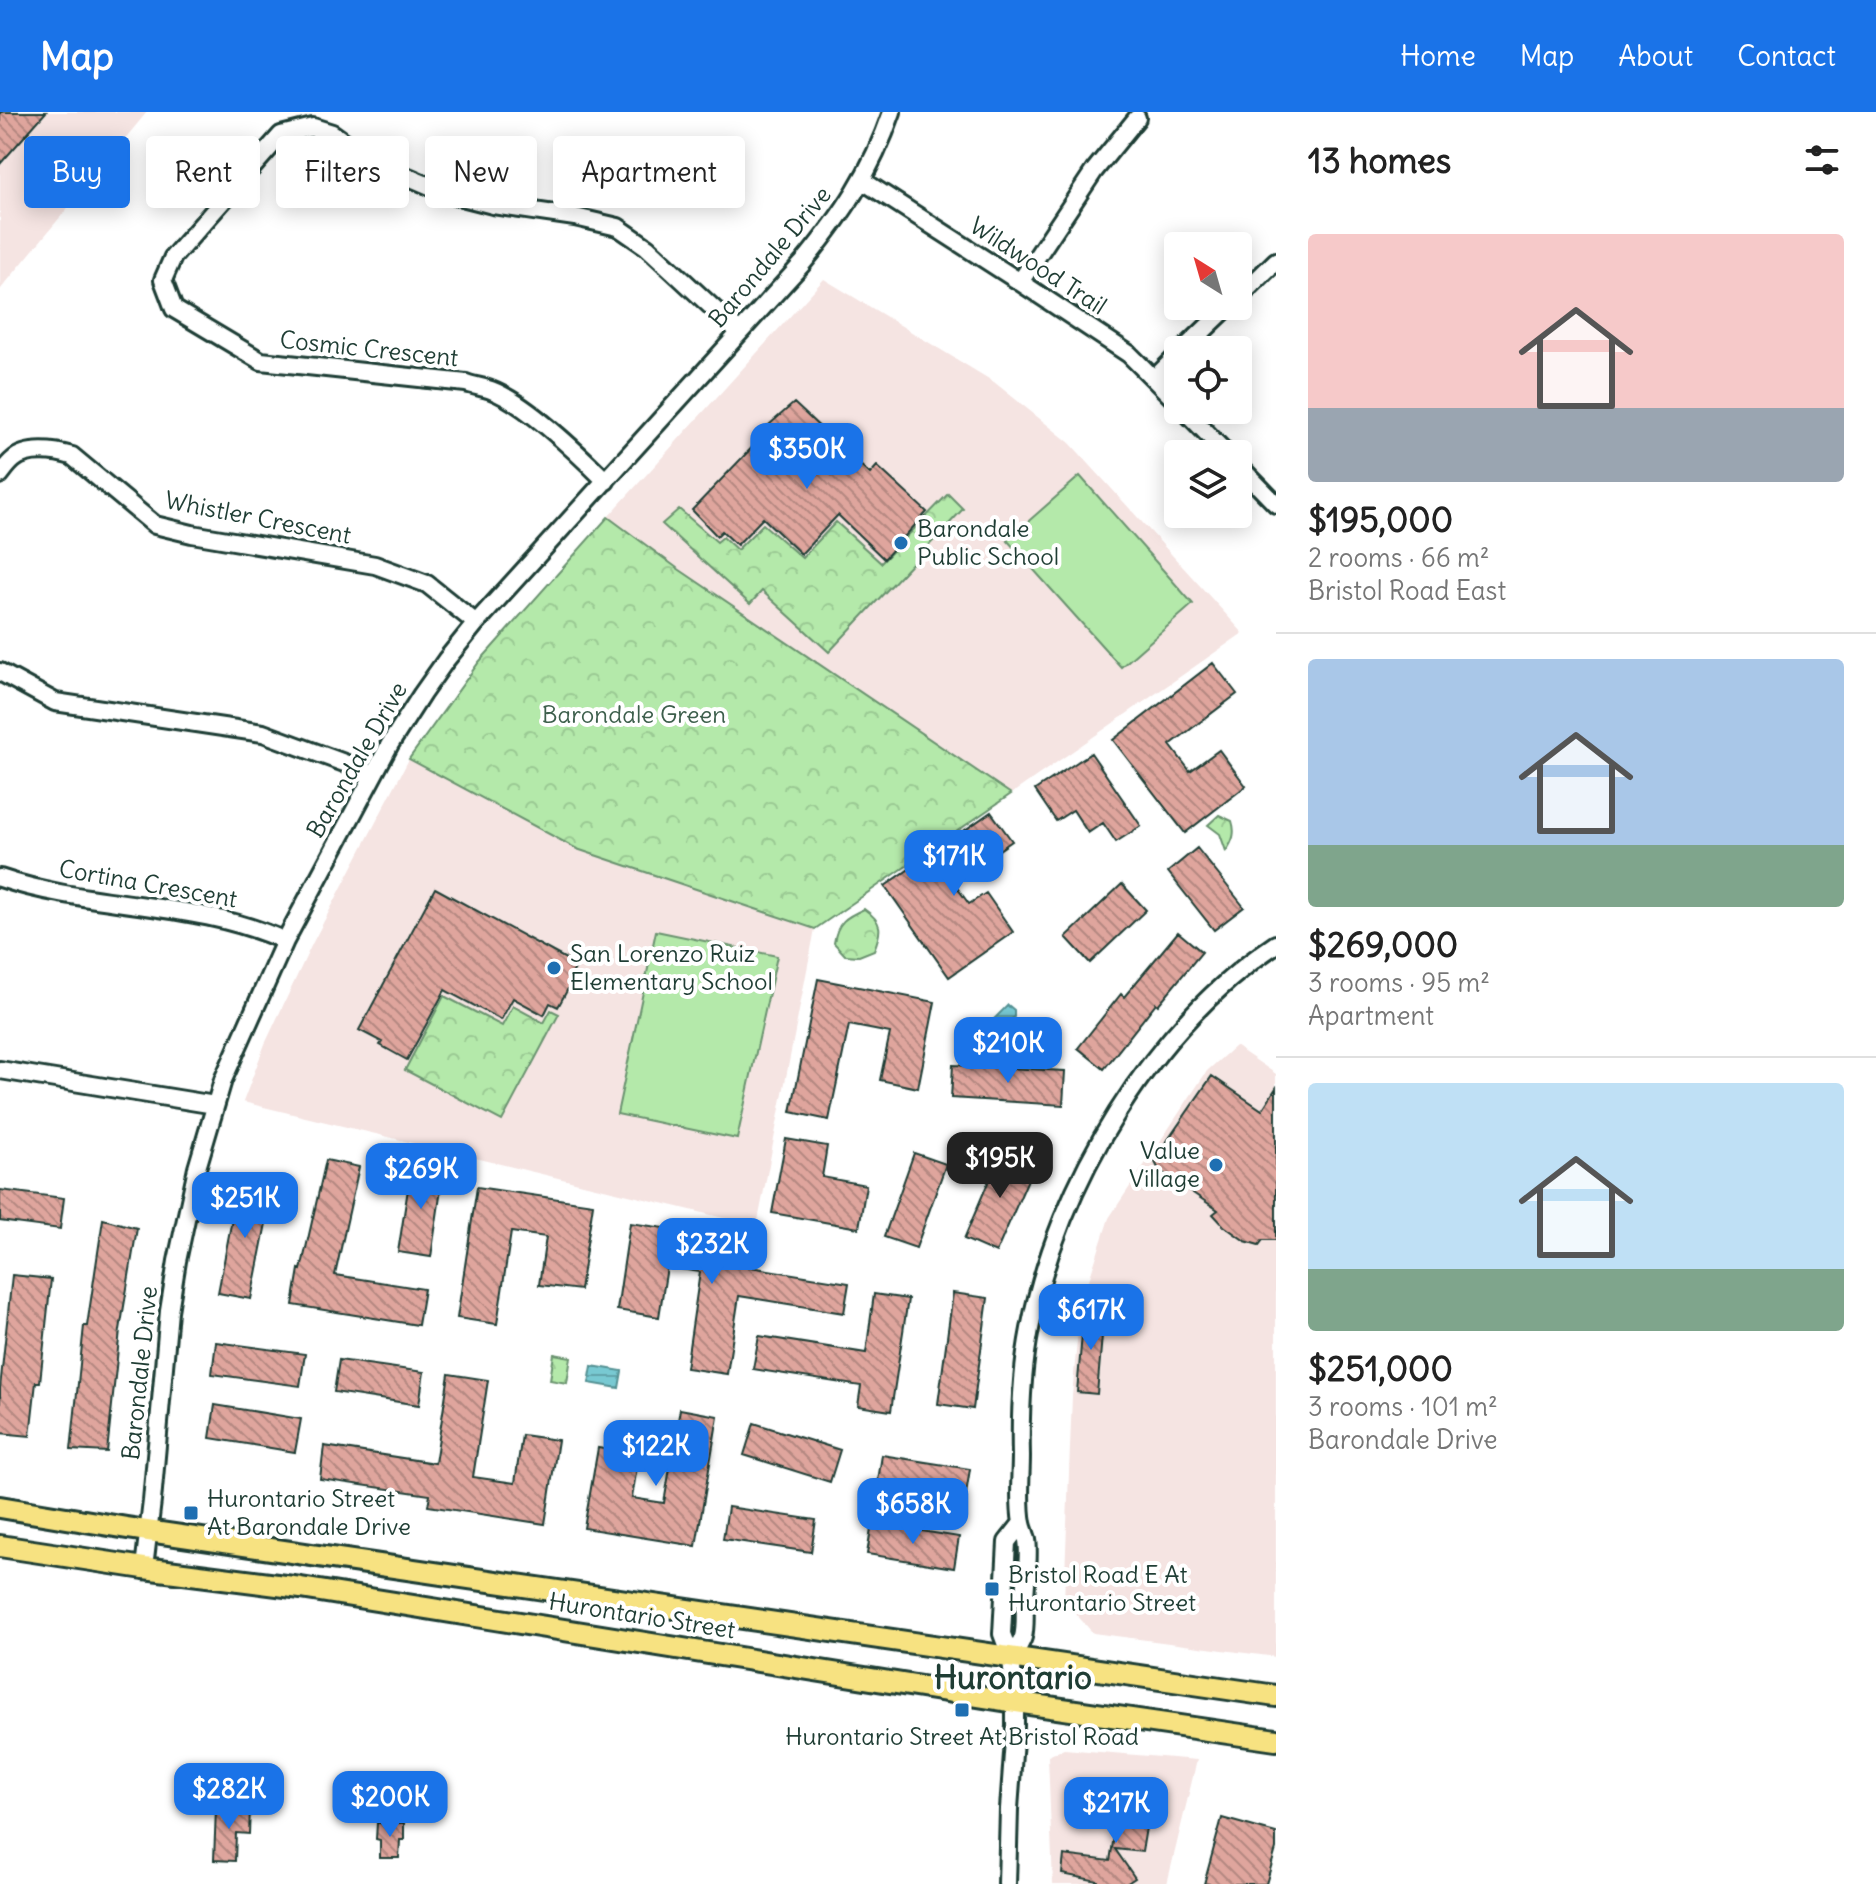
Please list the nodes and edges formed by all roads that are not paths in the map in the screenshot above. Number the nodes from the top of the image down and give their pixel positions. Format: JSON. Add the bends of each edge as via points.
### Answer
{"nodes":[{"id":1,"x":892,"y":112,"type":"edge"},
{"id":2,"x":1137,"y":118,"type":"dead end"},
{"id":3,"x":863,"y":181,"type":"junction"},
{"id":4,"x":1276,"y":261,"type":"edge"},
{"id":5,"x":1020,"y":282,"type":"junction"},
{"id":6,"x":1252,"y":284,"type":"edge"},
{"id":7,"x":1214,"y":320,"type":"edge"},
{"id":8,"x":739,"y":332,"type":"junction"},
{"id":9,"x":1198,"y":336,"type":"edge"},
{"id":10,"x":1164,"y":369,"type":"edge"},
{"id":11,"x":1154,"y":379,"type":"junction"},
{"id":12,"x":1164,"y":389,"type":"edge"},
{"id":13,"x":1198,"y":424,"type":"edge"},
{"id":14,"x":1213,"y":440,"type":"edge"},
{"id":15,"x":0,"y":475,"type":"edge"},
{"id":16,"x":1252,"y":479,"type":"edge"},
{"id":17,"x":606,"y":481,"type":"junction"},
{"id":18,"x":1276,"y":504,"type":"edge"},
{"id":19,"x":476,"y":623,"type":"junction"},
{"id":20,"x":0,"y":672,"type":"edge"},
{"id":21,"x":372,"y":776,"type":"junction"},
{"id":22,"x":0,"y":878,"type":"edge"},
{"id":23,"x":285,"y":941,"type":"junction"},
{"id":24,"x":1276,"y":944,"type":"edge"},
{"id":25,"x":0,"y":1070,"type":"edge"},
{"id":26,"x":215,"y":1105,"type":"junction"},
{"id":27,"x":0,"y":1507,"type":"edge"},
{"id":28,"x":147,"y":1531,"type":"junction"},
{"id":29,"x":0,"y":1546,"type":"edge"},
{"id":30,"x":144,"y":1568,"type":"junction"},
{"id":31,"x":1011,"y":1658,"type":"junction"},
{"id":32,"x":1276,"y":1696,"type":"edge"},
{"id":33,"x":1015,"y":1702,"type":"junction"},
{"id":34,"x":1276,"y":1740,"type":"edge"},
{"id":35,"x":1007,"y":1884,"type":"edge"}],
"edges":[{"from":1,"to":3,"type":"street","name":"Barondale Drive"},
{"from":2,"to":5,"type":"street","via":[[1094,171]]},
{"from":3,"to":5,"type":"street","name":"Wildwood Trail"},
{"from":3,"to":8,"type":"street","name":"Barondale Drive","via":[[827,234]]},
{"from":4,"to":6,"type":"street"},
{"from":5,"to":11,"type":"street","name":"Wildwood Trail","via":[[1129,354]]},
{"from":7,"to":9,"type":"street"},
{"from":8,"to":17,"type":"street","name":"Barondale Drive"},
{"from":8,"to":17,"type":"street","name":"Cosmic Crescent","via":[[618,227],[446,193],[371,161],[332,133],[313,127],[281,135],[173,257],[163,280],[174,309],[261,361],[466,383],[493,391],[524,409]]},
{"from":10,"to":11,"type":"street"},
{"from":11,"to":12,"type":"street","name":"Wildwood Trail"},
{"from":13,"to":14,"type":"street"},
{"from":15,"to":19,"type":"street","name":"Whistler Crescent","via":[[16,457],[56,451],[72,456],[155,525],[375,565],[427,584]]},
{"from":16,"to":18,"type":"street"},
{"from":17,"to":19,"type":"street","name":"Barondale Drive"},
{"from":19,"to":21,"type":"street","name":"Barondale Drive","via":[[422,694]]},
{"from":20,"to":21,"type":"street","via":[[55,702],[263,733]]},
{"from":21,"to":23,"type":"street","name":"Barondale Drive"},
{"from":22,"to":23,"type":"street","name":"Cortina Crescent","via":[[209,917]]},
{"from":23,"to":26,"type":"street","name":"Barondale Drive"},
{"from":24,"to":31,"type":"street","via":[[1200,1008],[1117,1110],[1070,1204],[1041,1282],[1024,1370],[1022,1523],[1007,1542],[1002,1634]]},
{"from":25,"to":26,"type":"street"},
{"from":26,"to":28,"type":"street","name":"Barondale Drive","via":[[169,1311]]},
{"from":27,"to":28,"type":"main road","name":"Hurontario Street"},
{"from":28,"to":30,"type":"street","name":"Barondale Drive"},
{"from":28,"to":31,"type":"main road","name":"Hurontario Street"},
{"from":29,"to":30,"type":"main road","name":"Hurontario Street"},
{"from":30,"to":33,"type":"main road","name":"Hurontario Street","via":[[301,1588]]},
{"from":31,"to":32,"type":"main road","name":"Hurontario Street"},
{"from":31,"to":33,"type":"street"},
{"from":33,"to":34,"type":"main road","name":"Hurontario Street"},
{"from":33,"to":35,"type":"street"}]}
